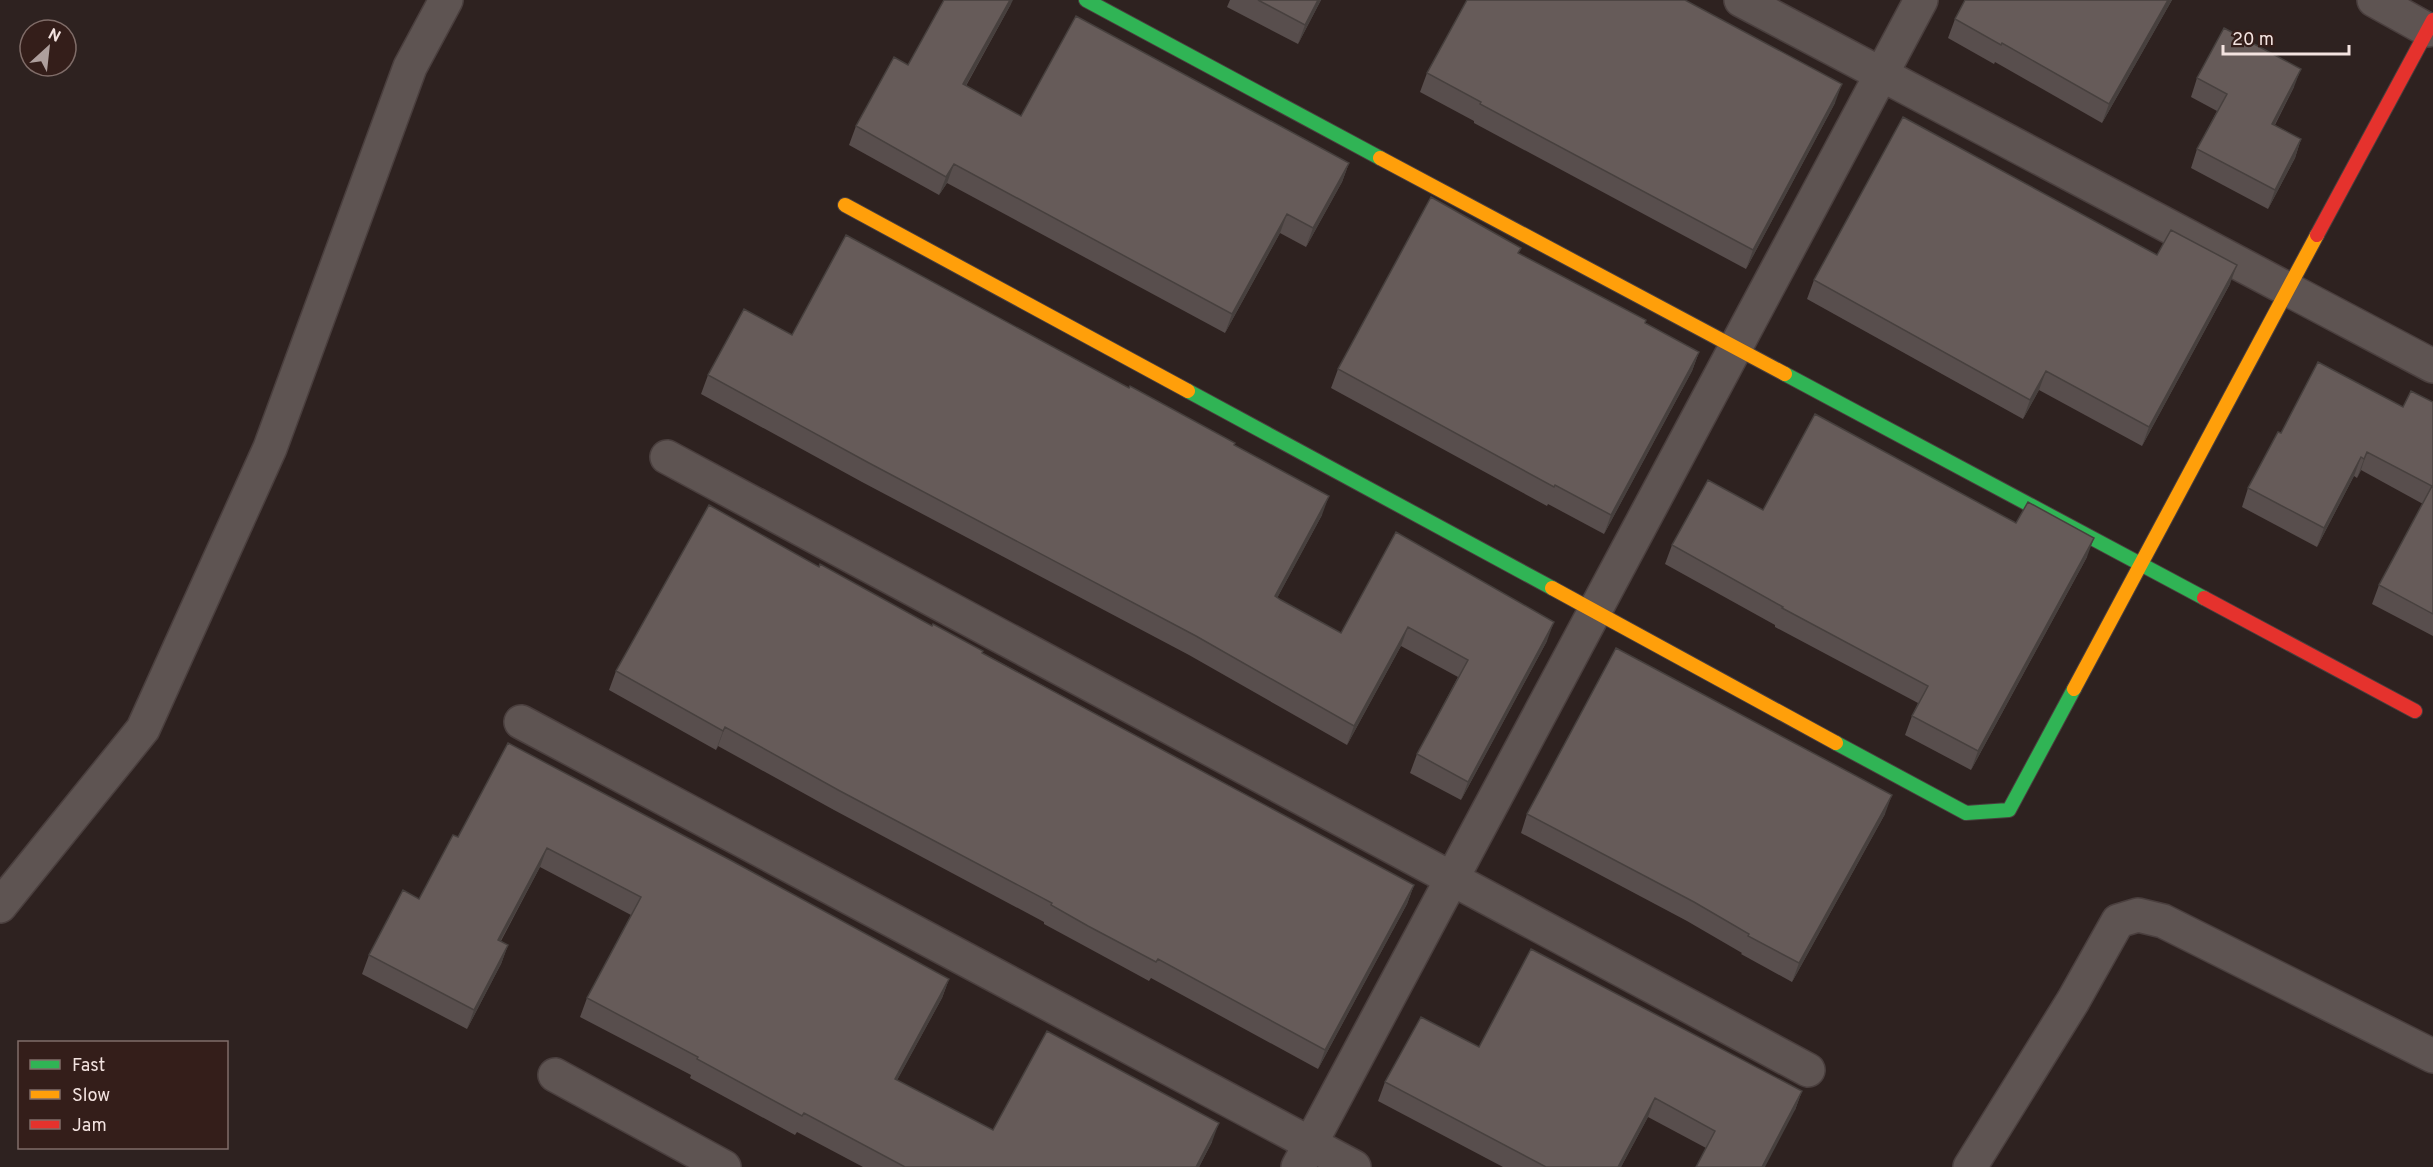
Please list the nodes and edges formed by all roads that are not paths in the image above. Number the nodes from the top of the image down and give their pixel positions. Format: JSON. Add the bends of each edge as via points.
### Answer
{"nodes":[{"id":1,"x":446,"y":0,"type":"edge"},
{"id":2,"x":1086,"y":0,"type":"edge"},
{"id":3,"x":1742,"y":0,"type":"edge"},
{"id":4,"x":1921,"y":0,"type":"edge"},
{"id":5,"x":2374,"y":0,"type":"edge"},
{"id":6,"x":2430,"y":25,"type":"edge"},
{"id":7,"x":1882,"y":73,"type":"junction"},
{"id":8,"x":845,"y":205,"type":"dead end"},
{"id":9,"x":2288,"y":289,"type":"junction"},
{"id":10,"x":1735,"y":348,"type":"junction"},
{"id":11,"x":2433,"y":366,"type":"edge"},
{"id":12,"x":667,"y":457,"type":"dead end"},
{"id":13,"x":2141,"y":564,"type":"junction"},
{"id":14,"x":1595,"y":611,"type":"junction"},
{"id":15,"x":2415,"y":711,"type":"dead end"},
{"id":16,"x":521,"y":722,"type":"dead end"},
{"id":17,"x":1452,"y":878,"type":"junction"},
{"id":18,"x":0,"y":906,"type":"edge"},
{"id":19,"x":2433,"y":1056,"type":"edge"},
{"id":20,"x":1808,"y":1070,"type":"dead end"},
{"id":21,"x":555,"y":1075,"type":"dead end"},
{"id":22,"x":1304,"y":1155,"type":"edge"},
{"id":23,"x":1977,"y":1165,"type":"edge"},
{"id":24,"x":724,"y":1167,"type":"edge"},
{"id":25,"x":1354,"y":1167,"type":"edge"}],
"edges":[{"from":1,"to":18,"type":"street","via":[[410,67],[270,448],[143,729]]},
{"from":2,"to":10,"type":"street"},
{"from":3,"to":7,"type":"street"},
{"from":4,"to":7,"type":"street"},
{"from":5,"to":6,"type":"street"},
{"from":6,"to":9,"type":"street"},
{"from":7,"to":9,"type":"street"},
{"from":7,"to":10,"type":"street"},
{"from":8,"to":14,"type":"street"},
{"from":9,"to":11,"type":"street"},
{"from":9,"to":13,"type":"street"},
{"from":10,"to":13,"type":"street"},
{"from":10,"to":14,"type":"street"},
{"from":12,"to":17,"type":"street"},
{"from":13,"to":14,"type":"street","via":[[2009,810],[1966,813]]},
{"from":13,"to":15,"type":"street"},
{"from":14,"to":17,"type":"street"},
{"from":16,"to":22,"type":"street"},
{"from":17,"to":20,"type":"street"},
{"from":17,"to":22,"type":"street"},
{"from":19,"to":23,"type":"street","via":[[2163,921],[2138,915],[2118,921]]},
{"from":21,"to":24,"type":"street"},
{"from":22,"to":25,"type":"street"}]}
